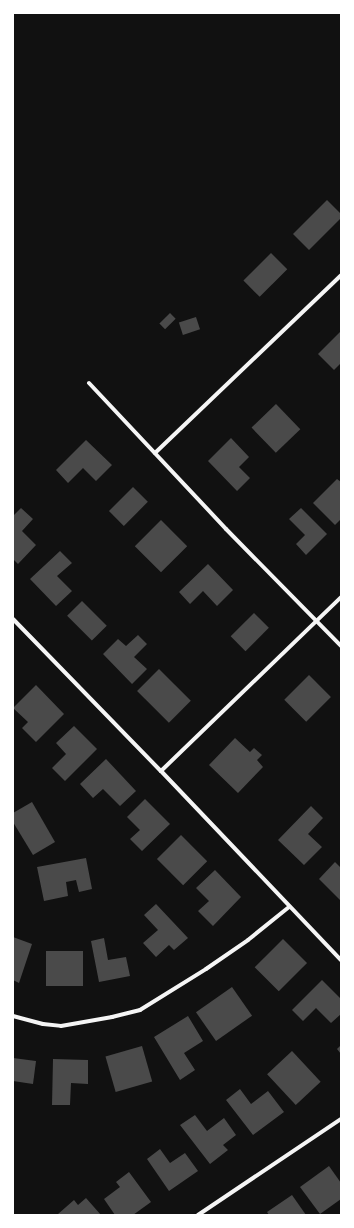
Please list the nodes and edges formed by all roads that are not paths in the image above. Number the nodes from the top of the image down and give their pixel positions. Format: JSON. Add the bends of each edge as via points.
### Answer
{"nodes":[{"id":1,"x":341,"y":275,"type":"edge"},
{"id":2,"x":89,"y":383,"type":"dead end"},
{"id":3,"x":155,"y":453,"type":"junction"},
{"id":4,"x":341,"y":597,"type":"edge"},
{"id":5,"x":13,"y":619,"type":"edge"},
{"id":6,"x":317,"y":620,"type":"junction"},
{"id":7,"x":341,"y":646,"type":"edge"},
{"id":8,"x":161,"y":771,"type":"junction"},
{"id":9,"x":289,"y":906,"type":"junction"},
{"id":10,"x":341,"y":960,"type":"edge"},
{"id":11,"x":13,"y":1016,"type":"edge"},
{"id":12,"x":341,"y":1119,"type":"edge"},
{"id":13,"x":198,"y":1215,"type":"edge"}],
"edges":[{"from":1,"to":3,"type":"street"},
{"from":2,"to":3,"type":"street"},
{"from":3,"to":6,"type":"street"},
{"from":4,"to":6,"type":"street"},
{"from":5,"to":8,"type":"street"},
{"from":6,"to":7,"type":"street"},
{"from":6,"to":8,"type":"street"},
{"from":8,"to":9,"type":"street"},
{"from":9,"to":10,"type":"street"},
{"from":9,"to":11,"type":"street","via":[[206,970],[140,1010],[61,1026]]},
{"from":12,"to":13,"type":"street"}]}
